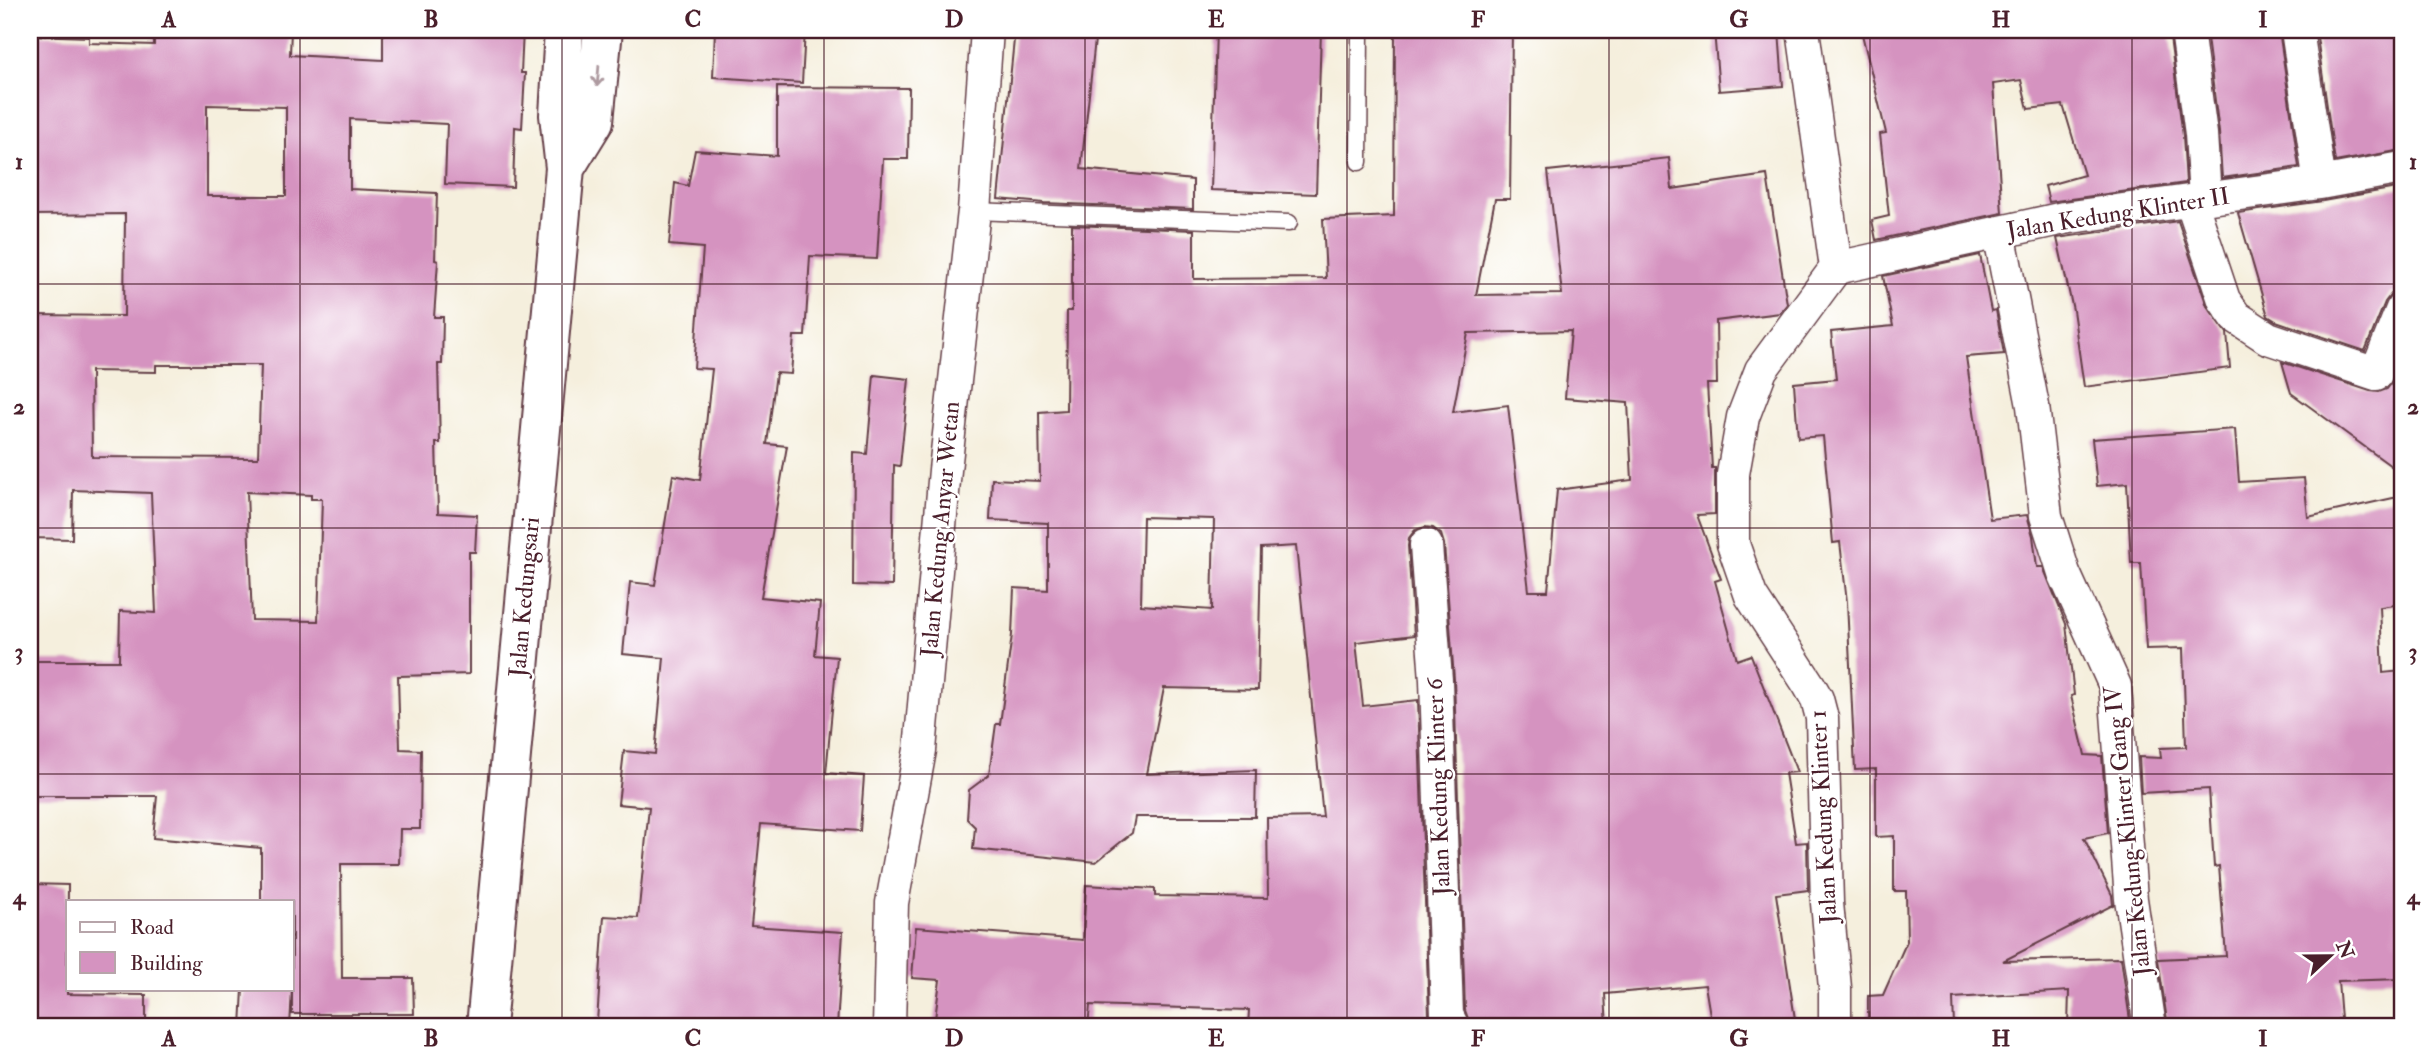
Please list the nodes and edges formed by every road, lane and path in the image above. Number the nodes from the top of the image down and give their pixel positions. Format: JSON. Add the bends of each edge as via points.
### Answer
{"nodes":[{"id":1,"x":564,"y":30,"type":"edge"},
{"id":2,"x":603,"y":30,"type":"edge"},
{"id":3,"x":987,"y":30,"type":"edge"},
{"id":4,"x":1360,"y":30,"type":"edge"},
{"id":5,"x":1803,"y":30,"type":"edge"},
{"id":6,"x":2188,"y":30,"type":"edge"},
{"id":7,"x":2297,"y":30,"type":"edge"},
{"id":8,"x":1359,"y":162,"type":"dead end"},
{"id":9,"x":565,"y":168,"type":"junction"},
{"id":10,"x":2402,"y":168,"type":"edge"},
{"id":11,"x":2320,"y":183,"type":"junction"},
{"id":12,"x":2198,"y":199,"type":"junction"},
{"id":13,"x":974,"y":211,"type":"junction"},
{"id":14,"x":1289,"y":223,"type":"dead end"},
{"id":15,"x":1999,"y":232,"type":"junction"},
{"id":16,"x":1836,"y":268,"type":"junction"},
{"id":17,"x":2402,"y":309,"type":"edge"},
{"id":18,"x":1426,"y":545,"type":"dead end"},
{"id":19,"x":485,"y":1027,"type":"edge"},
{"id":20,"x":889,"y":1027,"type":"edge"},
{"id":21,"x":1453,"y":1027,"type":"edge"},
{"id":22,"x":1835,"y":1027,"type":"edge"},
{"id":23,"x":2150,"y":1027,"type":"edge"}],
"edges":[{"from":1,"to":9,"type":"street","name":"Jalan Kedungsari","via":[[559,115]]},
{"from":2,"to":9,"type":"street","name":"Jalan Kedungsari","one_way":true,"via":[[594,121]]},
{"from":3,"to":13,"type":"street","name":"Jalan Kedung Anyar Wetan"},
{"from":4,"to":8,"type":"lane"},
{"from":5,"to":16,"type":"street"},
{"from":6,"to":12,"type":"street","via":[[2201,134]]},
{"from":7,"to":11,"type":"street"},
{"from":9,"to":19,"type":"street","name":"Jalan Kedungsari"},
{"from":10,"to":11,"type":"street","name":"Jalan Kedung Klinter II"},
{"from":11,"to":12,"type":"street","name":"Jalan Kedung Klinter II"},
{"from":12,"to":15,"type":"street","name":"Jalan Kedung Klinter II"},
{"from":12,"to":17,"type":"street","via":[[2224,300],[2236,317],[2268,338],[2376,374]]},
{"from":13,"to":14,"type":"lane"},
{"from":13,"to":20,"type":"street","name":"Jalan Kedung Anyar Wetan","via":[[920,750],[892,903]]},
{"from":15,"to":16,"type":"street","name":"Jalan Kedung Klinter II"},
{"from":15,"to":23,"type":"street","name":"Jalan Kedung Klinter Gang IV","via":[[2033,406],[2046,516],[2064,573],[2115,686],[2131,899]]},
{"from":16,"to":22,"type":"street","name":"Jalan Kedung Klinter 1","via":[[1761,370],[1743,417],[1733,474],[1733,544],[1751,596],[1809,685],[1822,718]]},
{"from":18,"to":21,"type":"street","name":"Jalan Kedung Klinter 6","via":[[1436,680],[1447,1015]]}]}
